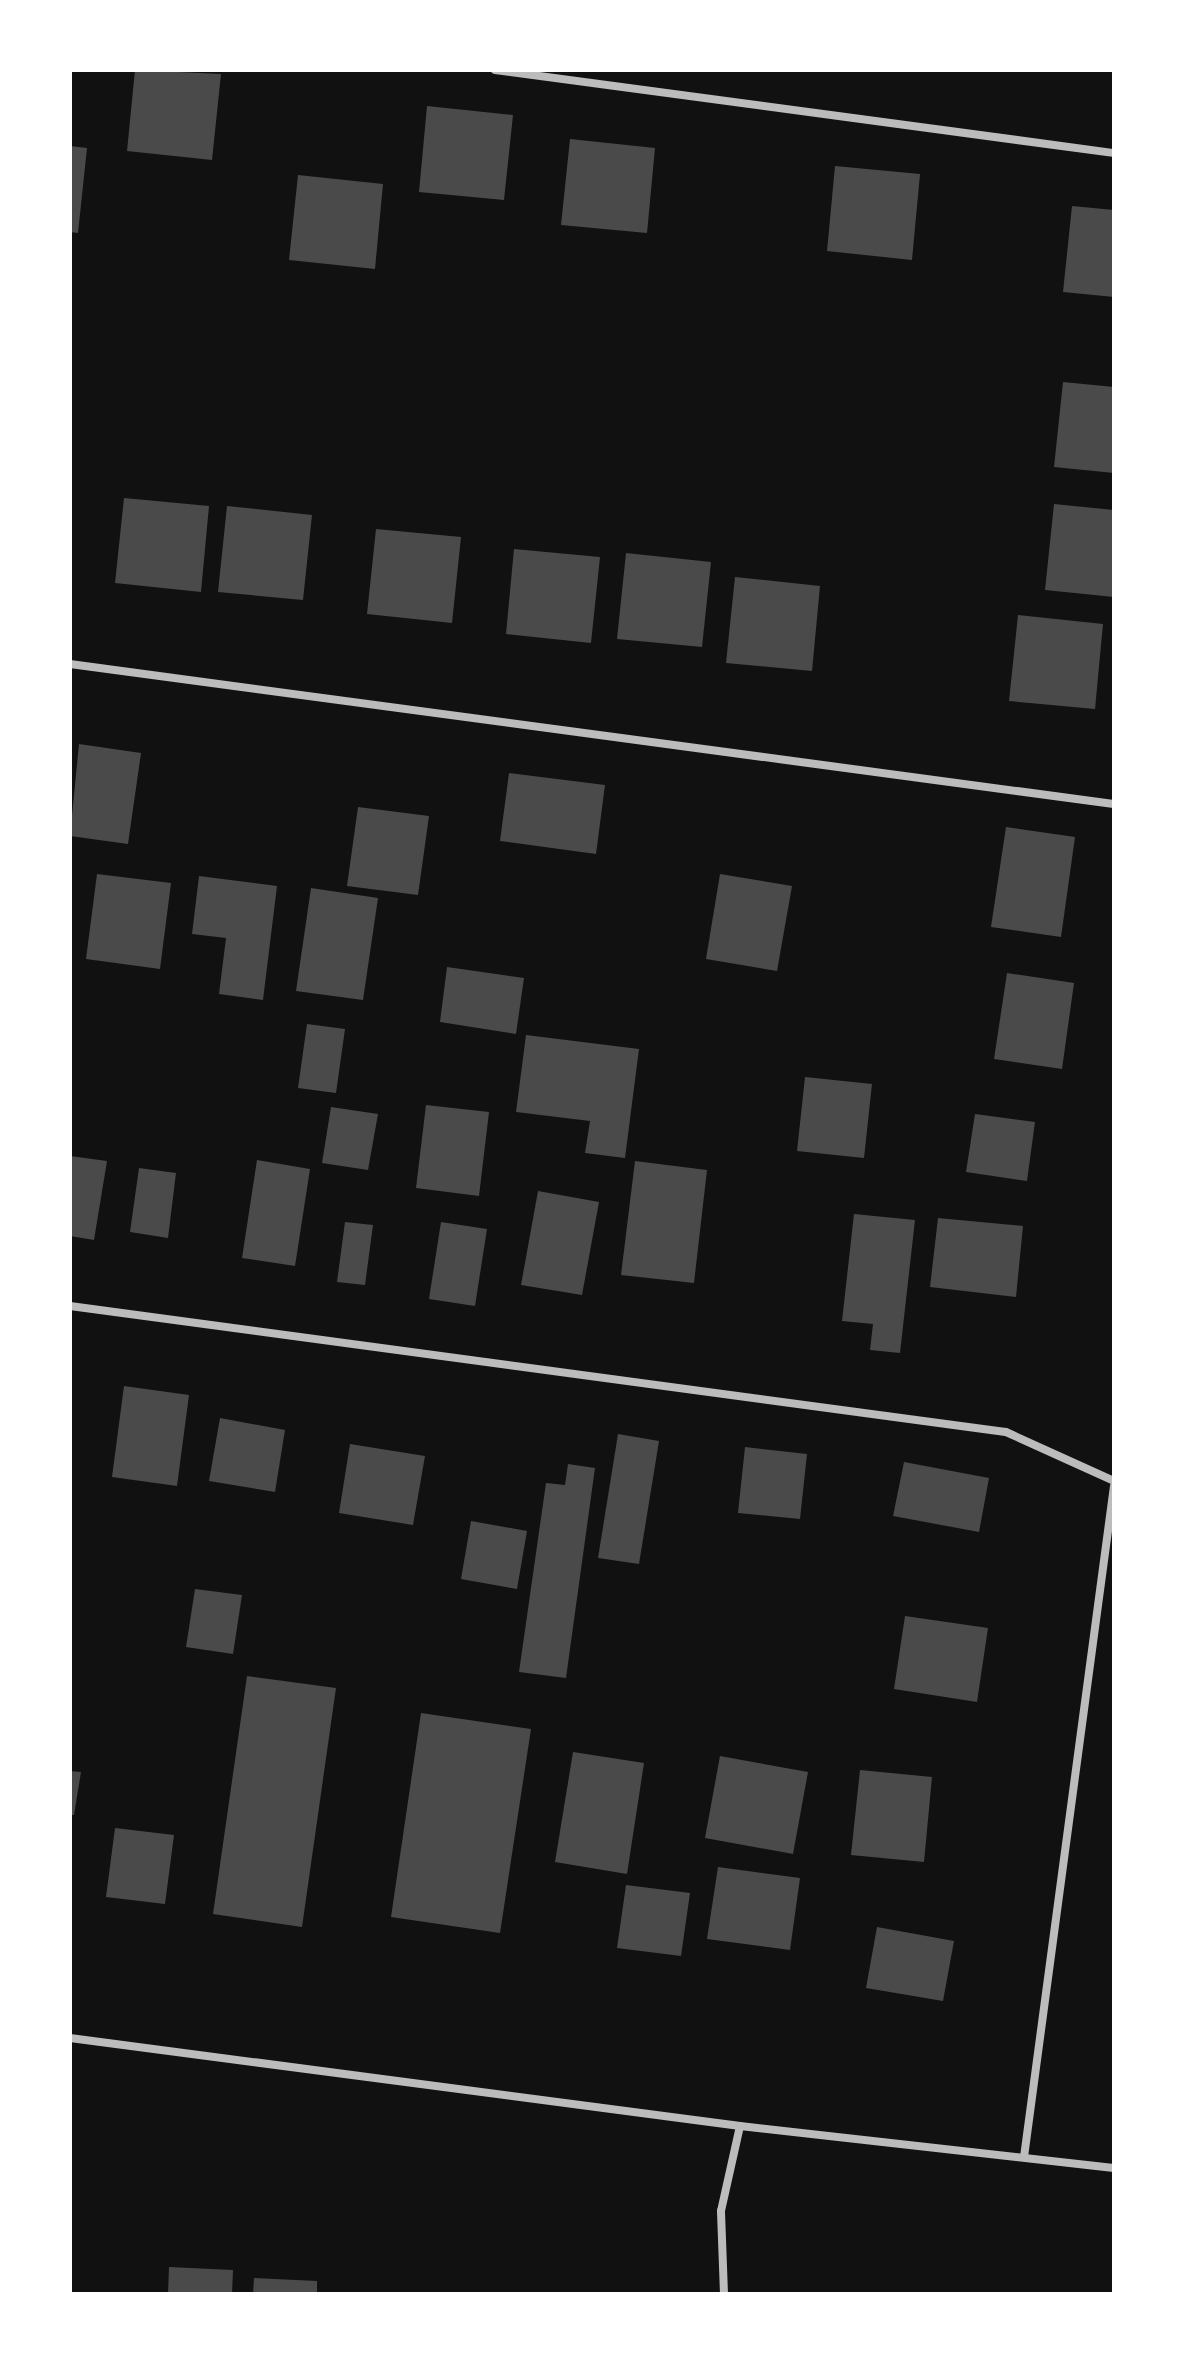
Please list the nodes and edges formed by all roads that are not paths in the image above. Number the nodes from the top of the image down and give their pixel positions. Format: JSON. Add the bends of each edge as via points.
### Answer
{"nodes":[{"id":1,"x":495,"y":70,"type":"edge"},
{"id":2,"x":1114,"y":153,"type":"edge"},
{"id":3,"x":70,"y":664,"type":"edge"},
{"id":4,"x":1114,"y":804,"type":"edge"},
{"id":5,"x":70,"y":1306,"type":"edge"},
{"id":6,"x":1114,"y":1484,"type":"edge"},
{"id":7,"x":70,"y":2038,"type":"edge"},
{"id":8,"x":740,"y":2126,"type":"junction"},
{"id":9,"x":1024,"y":2157,"type":"junction"},
{"id":10,"x":1114,"y":2168,"type":"edge"},
{"id":11,"x":724,"y":2294,"type":"edge"}],
"edges":[{"from":1,"to":2,"type":"street"},
{"from":3,"to":4,"type":"street"},
{"from":5,"to":6,"type":"street","via":[[1006,1432]]},
{"from":6,"to":9,"type":"street"},
{"from":7,"to":8,"type":"street"},
{"from":8,"to":9,"type":"street"},
{"from":8,"to":11,"type":"street","via":[[721,2211]]},
{"from":9,"to":10,"type":"street"}]}
